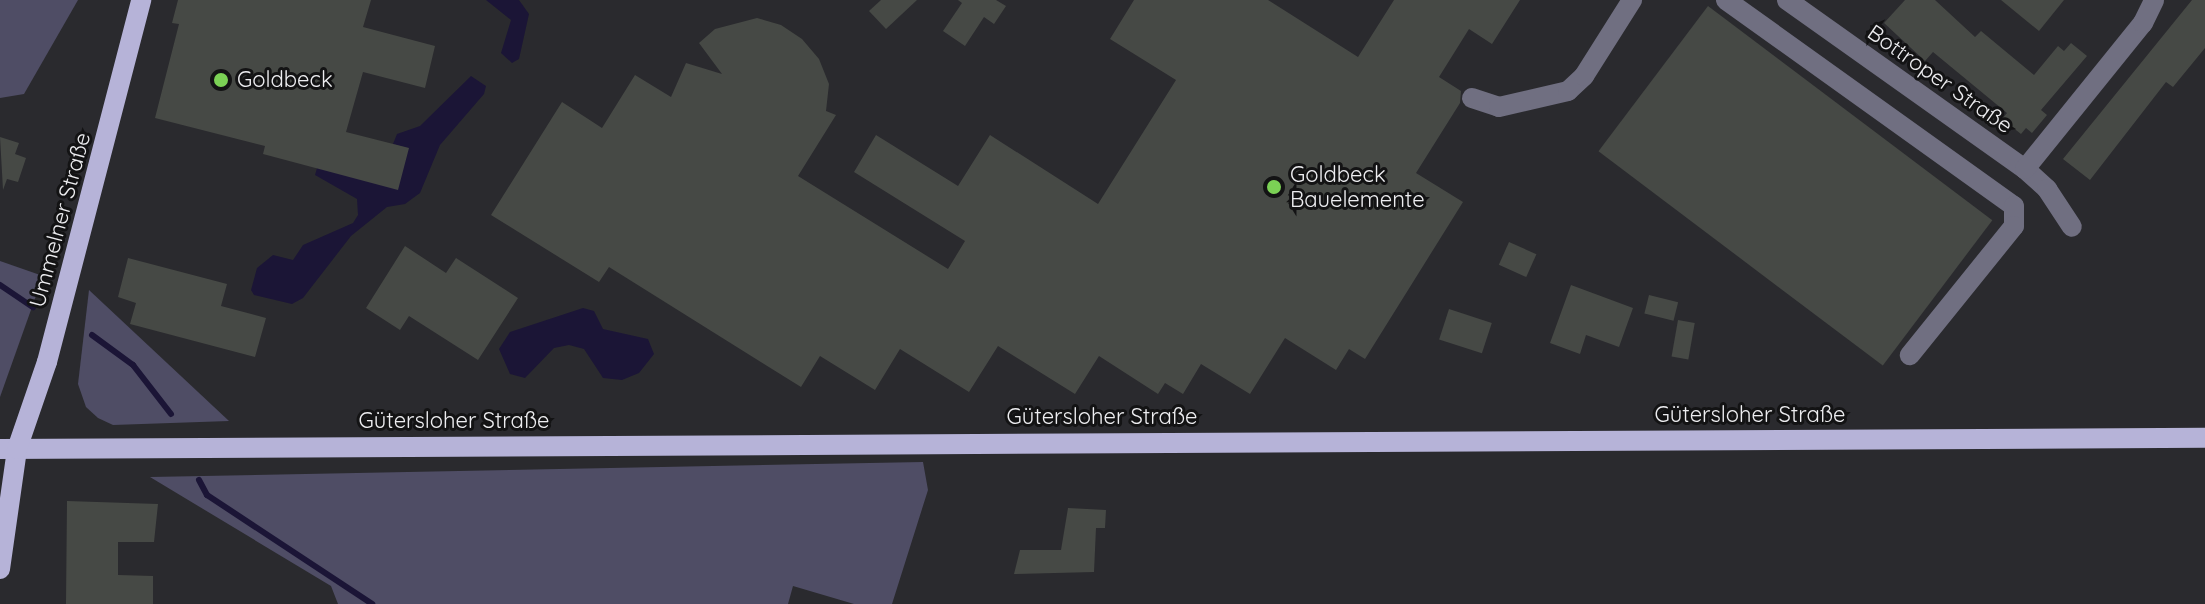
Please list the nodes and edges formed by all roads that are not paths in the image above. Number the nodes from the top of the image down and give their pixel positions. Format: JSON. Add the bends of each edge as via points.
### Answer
{"nodes":[{"id":1,"x":141,"y":0,"type":"edge"},
{"id":2,"x":1632,"y":0,"type":"edge"},
{"id":3,"x":1726,"y":0,"type":"edge"},
{"id":4,"x":1787,"y":0,"type":"edge"},
{"id":5,"x":2154,"y":0,"type":"edge"},
{"id":6,"x":1472,"y":98,"type":"dead end"},
{"id":7,"x":2025,"y":169,"type":"junction"},
{"id":8,"x":2072,"y":227,"type":"dead end"},
{"id":9,"x":1910,"y":355,"type":"dead end"},
{"id":10,"x":2205,"y":438,"type":"edge"},
{"id":11,"x":8,"y":449,"type":"edge"},
{"id":12,"x":0,"y":569,"type":"edge"}],
"edges":[{"from":1,"to":11,"type":"main road","name":"Ummelner Straße","via":[[47,362]]},
{"from":2,"to":6,"type":"street","via":[[1584,76],[1568,91],[1499,107]]},
{"from":3,"to":9,"type":"street","via":[[2014,206],[2014,226]]},
{"from":4,"to":7,"type":"street","name":"Bottroper Straße"},
{"from":5,"to":7,"type":"street","via":[[2143,23]]},
{"from":7,"to":8,"type":"street","name":"Bottroper Straße","via":[[2047,189]]},
{"from":10,"to":11,"type":"main road","name":"Gütersloher Straße"},
{"from":11,"to":12,"type":"main road","name":"Ummelner Straße"}]}
